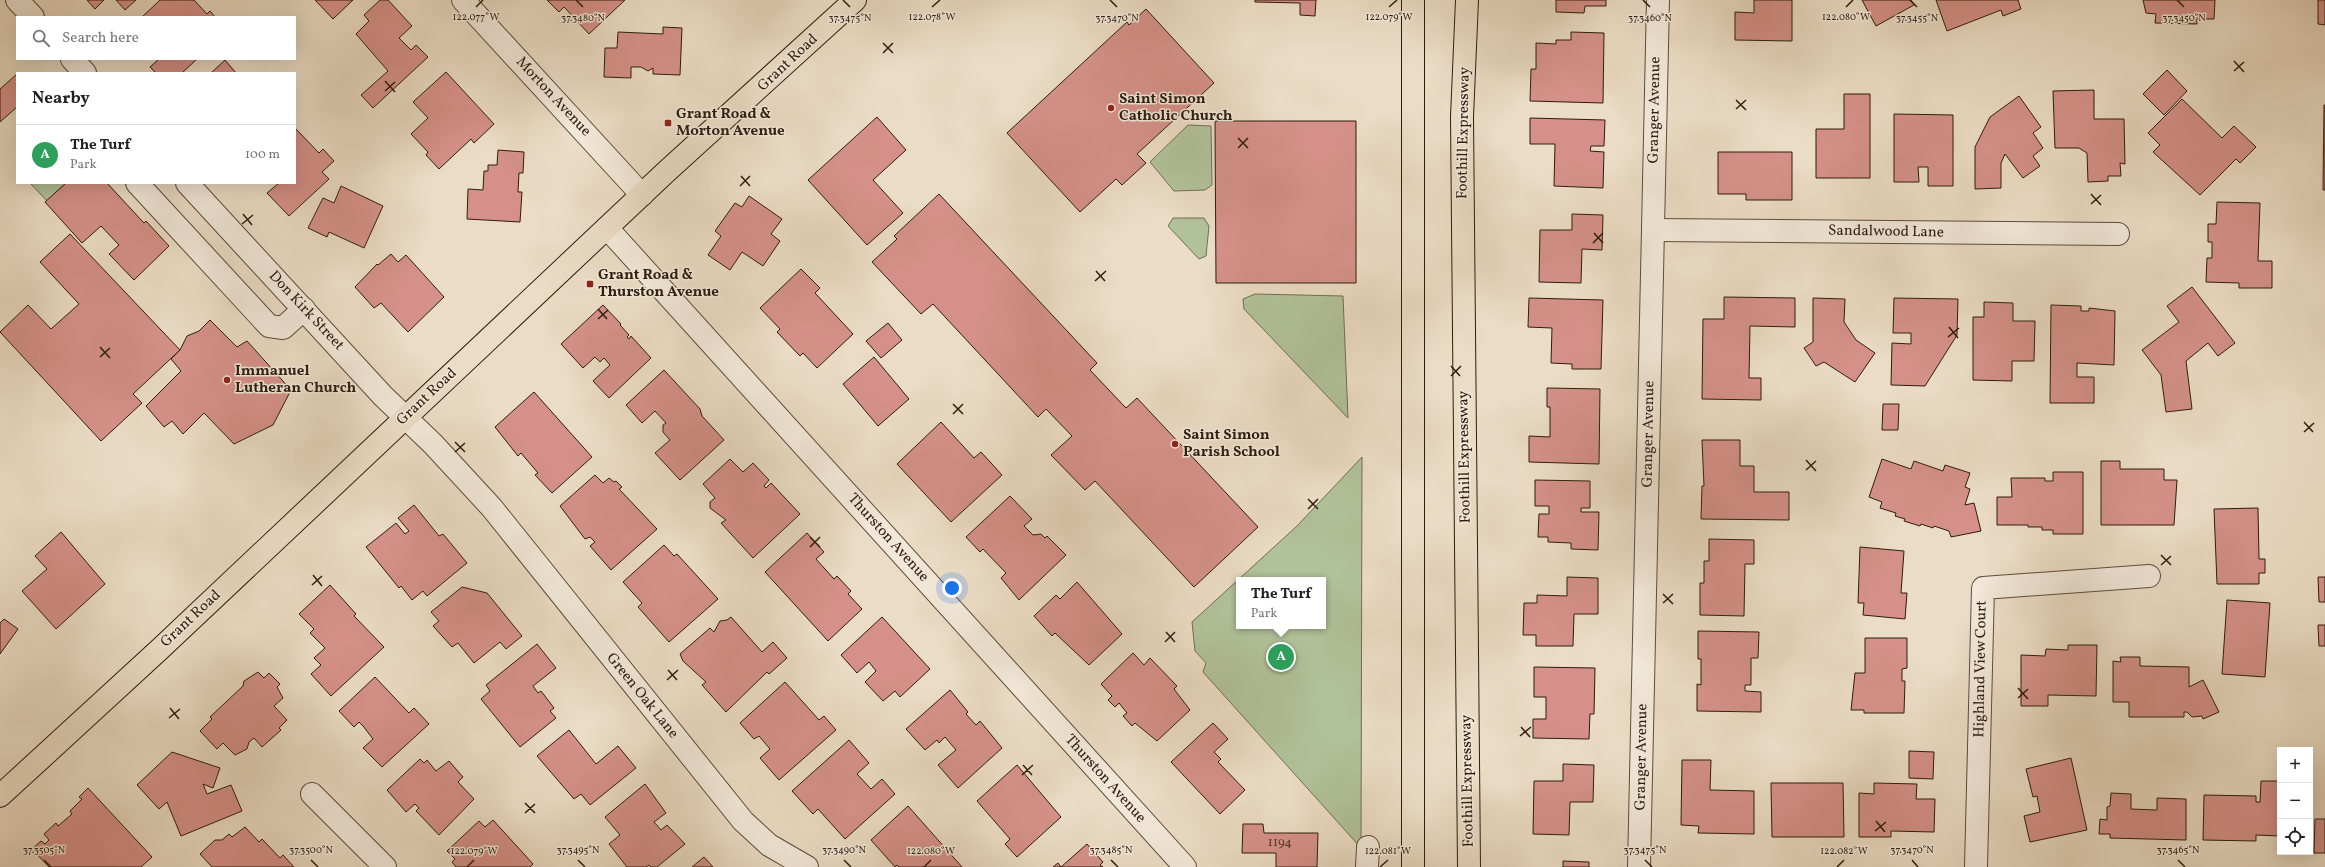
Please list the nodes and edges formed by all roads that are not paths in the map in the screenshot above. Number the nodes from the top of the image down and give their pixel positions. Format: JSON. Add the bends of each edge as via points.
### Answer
{"nodes":[{"id":1,"x":17,"y":0,"type":"edge"},
{"id":2,"x":463,"y":0,"type":"edge"},
{"id":3,"x":855,"y":0,"type":"edge"},
{"id":4,"x":1413,"y":0,"type":"edge"},
{"id":5,"x":1468,"y":0,"type":"edge"},
{"id":6,"x":1658,"y":0,"type":"edge"},
{"id":7,"x":32,"y":16,"type":"edge"},
{"id":8,"x":73,"y":60,"type":"edge"},
{"id":9,"x":84,"y":72,"type":"edge"},
{"id":10,"x":138,"y":184,"type":"edge"},
{"id":11,"x":188,"y":184,"type":"edge"},
{"id":12,"x":642,"y":195,"type":"junction"},
{"id":13,"x":607,"y":228,"type":"junction"},
{"id":14,"x":1653,"y":230,"type":"junction"},
{"id":15,"x":2118,"y":234,"type":"dead end"},
{"id":16,"x":304,"y":309,"type":"junction"},
{"id":17,"x":406,"y":418,"type":"junction"},
{"id":18,"x":492,"y":508,"type":"joint"},
{"id":19,"x":2149,"y":576,"type":"dead end"},
{"id":20,"x":312,"y":794,"type":"dead end"},
{"id":21,"x":0,"y":796,"type":"edge"},
{"id":22,"x":385,"y":867,"type":"edge"},
{"id":23,"x":807,"y":867,"type":"edge"},
{"id":24,"x":1185,"y":867,"type":"edge"},
{"id":25,"x":1413,"y":867,"type":"edge"},
{"id":26,"x":1469,"y":867,"type":"edge"},
{"id":27,"x":1639,"y":867,"type":"edge"},
{"id":28,"x":1976,"y":867,"type":"edge"}],
"edges":[{"from":1,"to":7,"type":"street"},
{"from":2,"to":12,"type":"street","name":"Morton Avenue"},
{"from":3,"to":12,"type":"main road","name":"Grant Road"},
{"from":4,"to":25,"type":"main road"},
{"from":5,"to":26,"type":"main road","name":"Foothill Expressway","via":[[1462,117]]},
{"from":6,"to":14,"type":"street","name":"Granger Avenue"},
{"from":8,"to":9,"type":"street"},
{"from":10,"to":16,"type":"street","via":[[269,326],[283,328]]},
{"from":11,"to":16,"type":"street","name":"Don Kirk Street"},
{"from":12,"to":13,"type":"main road","name":"Grant Road"},
{"from":13,"to":17,"type":"main road","name":"Grant Road"},
{"from":13,"to":24,"type":"street","name":"Thurston Avenue"},
{"from":14,"to":15,"type":"street","name":"Sandalwood Lane"},
{"from":14,"to":27,"type":"street","name":"Granger Avenue"},
{"from":16,"to":17,"type":"street","name":"Don Kirk Street"},
{"from":17,"to":18,"type":"street","name":"Don Kirk Street"},
{"from":17,"to":21,"type":"main road","name":"Grant Road"},
{"from":18,"to":23,"type":"street","name":"Green Oak Lane","via":[[743,821],[768,845]]},
{"from":19,"to":28,"type":"street","name":"Highland View Court","via":[[1983,588]]},
{"from":20,"to":22,"type":"street"}]}
